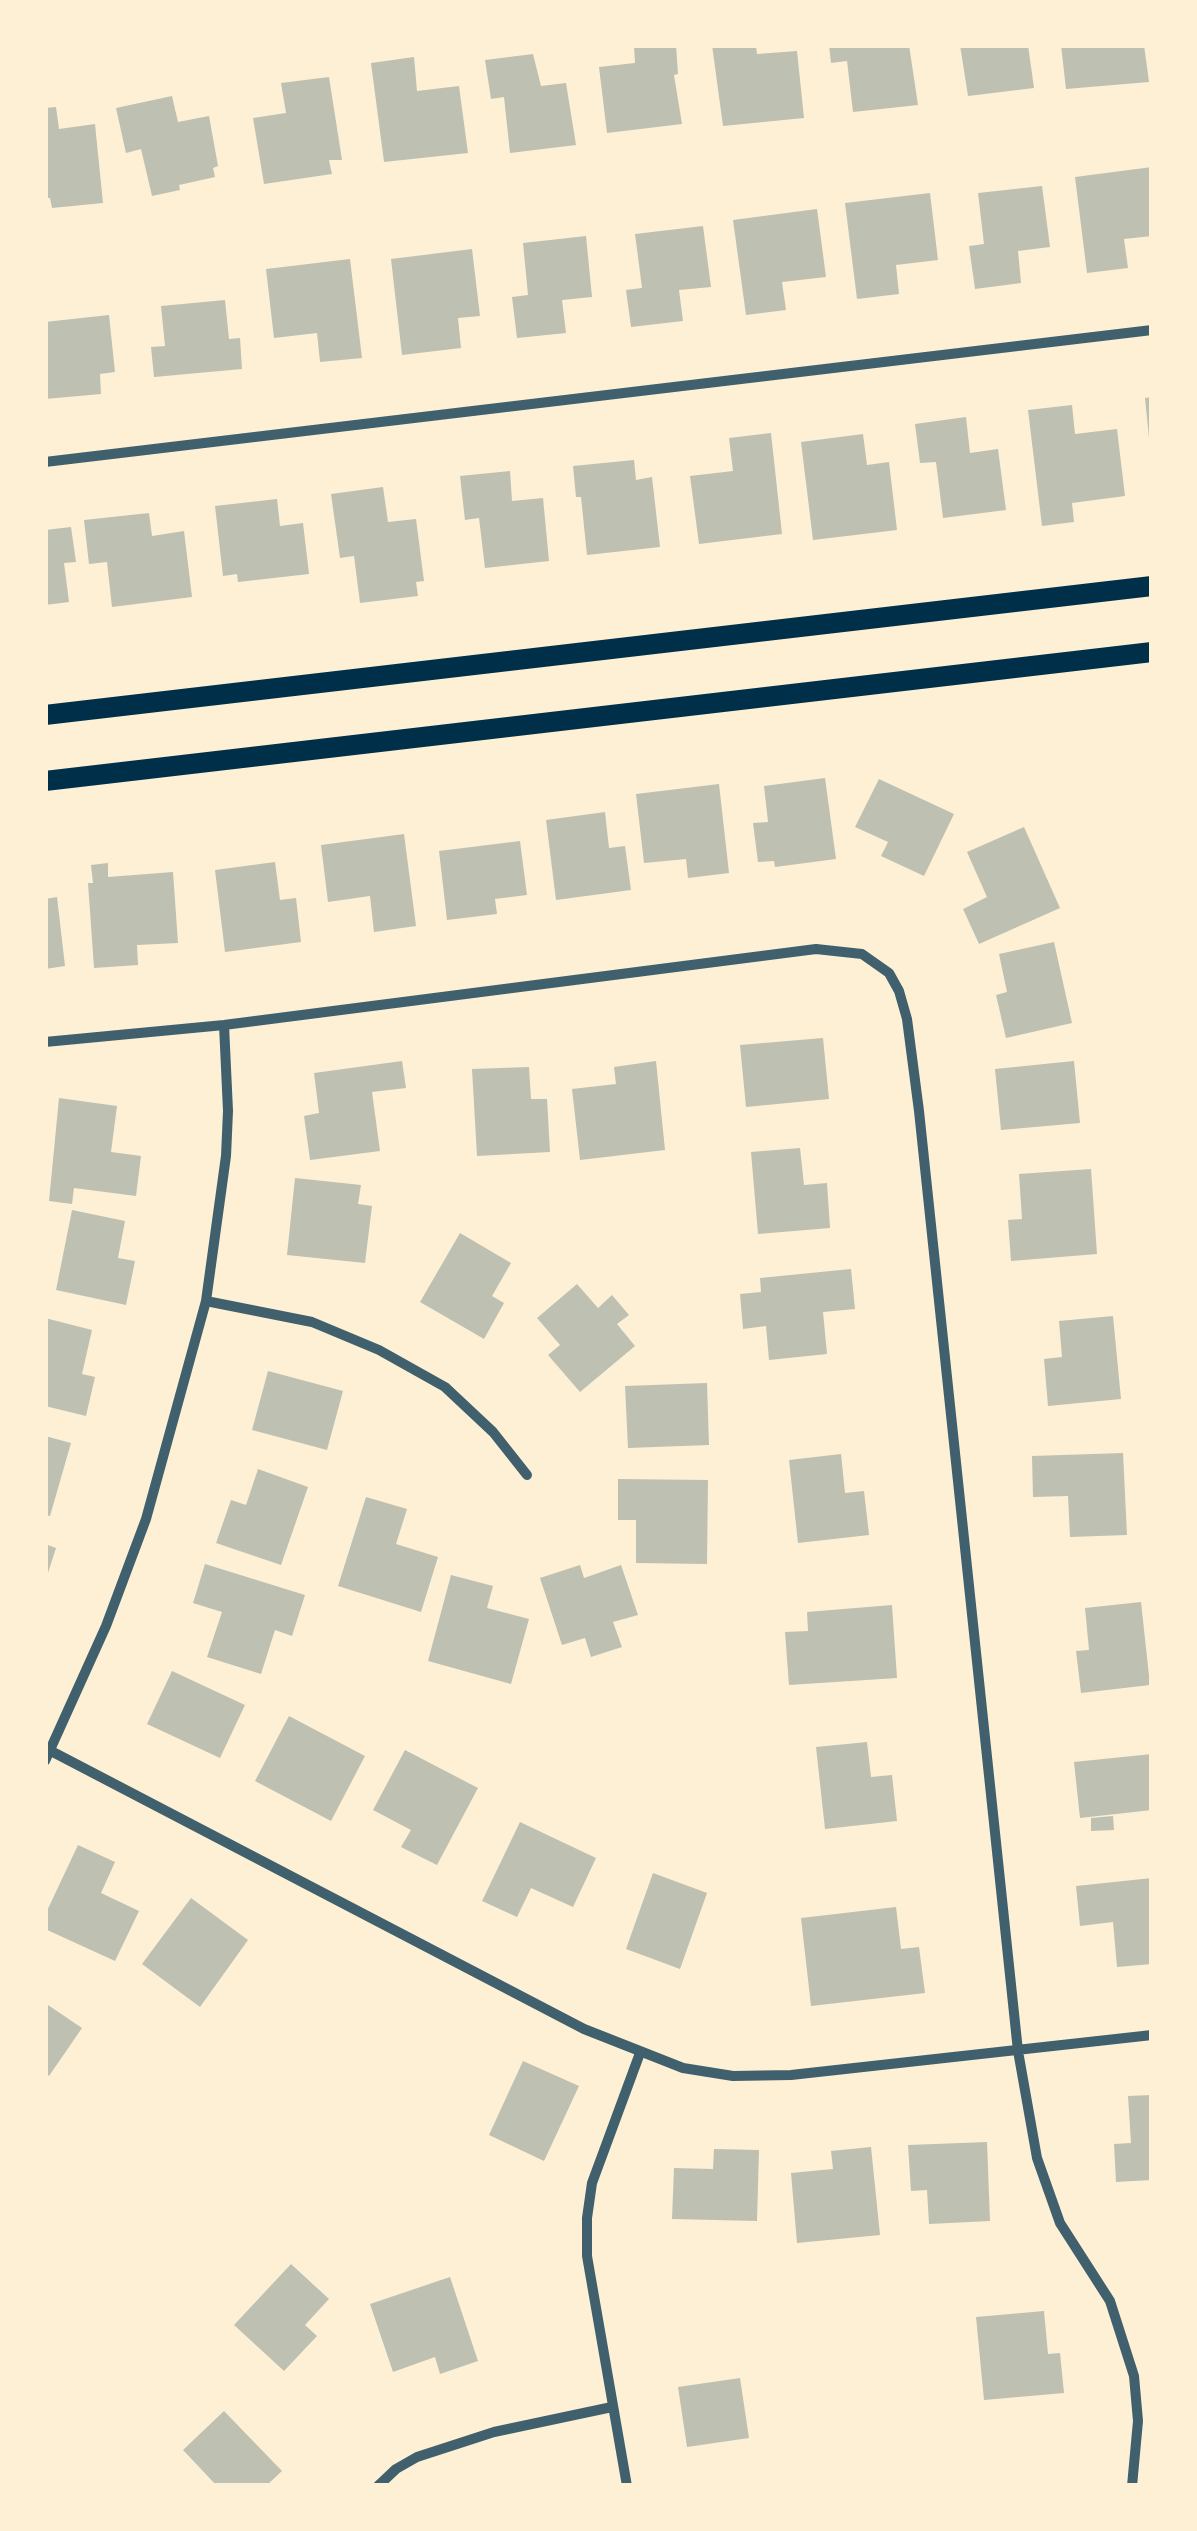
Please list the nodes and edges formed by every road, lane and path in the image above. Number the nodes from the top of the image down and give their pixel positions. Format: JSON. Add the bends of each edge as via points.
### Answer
{"nodes":[{"id":1,"x":1152,"y":330,"type":"edge"},
{"id":2,"x":45,"y":462,"type":"edge"},
{"id":3,"x":1152,"y":586,"type":"edge"},
{"id":4,"x":1152,"y":652,"type":"edge"},
{"id":5,"x":45,"y":715,"type":"edge"},
{"id":6,"x":45,"y":782,"type":"edge"},
{"id":7,"x":224,"y":1025,"type":"junction"},
{"id":8,"x":45,"y":1042,"type":"edge"},
{"id":9,"x":206,"y":1301,"type":"junction"},
{"id":10,"x":527,"y":1475,"type":"dead end"},
{"id":11,"x":48,"y":1756,"type":"edge"},
{"id":12,"x":1152,"y":2036,"type":"edge"},
{"id":13,"x":1018,"y":2051,"type":"junction"},
{"id":14,"x":640,"y":2053,"type":"junction"},
{"id":15,"x":612,"y":2407,"type":"junction"},
{"id":16,"x":378,"y":2486,"type":"edge"},
{"id":17,"x":627,"y":2486,"type":"edge"},
{"id":18,"x":1132,"y":2486,"type":"edge"}],
"edges":[{"from":1,"to":2,"type":"street"},
{"from":3,"to":5,"type":"main road"},
{"from":4,"to":6,"type":"main road"},
{"from":7,"to":8,"type":"street"},
{"from":7,"to":9,"type":"street","via":[[226,1156]]},
{"from":7,"to":13,"type":"street","via":[[816,949],[862,954],[889,973],[907,1019],[920,1110]]},
{"from":9,"to":10,"type":"street","via":[[312,1322],[379,1350],[444,1387]]},
{"from":9,"to":11,"type":"street","via":[[146,1519]]},
{"from":11,"to":14,"type":"street"},
{"from":12,"to":13,"type":"street"},
{"from":13,"to":14,"type":"street","via":[[732,2076]]},
{"from":13,"to":18,"type":"street","via":[[1037,2158],[1054,2207],[1110,2300],[1134,2376]]},
{"from":14,"to":15,"type":"street","via":[[592,2183],[587,2218]]},
{"from":15,"to":16,"type":"street","via":[[448,2447],[396,2468]]},
{"from":15,"to":17,"type":"street"}]}
